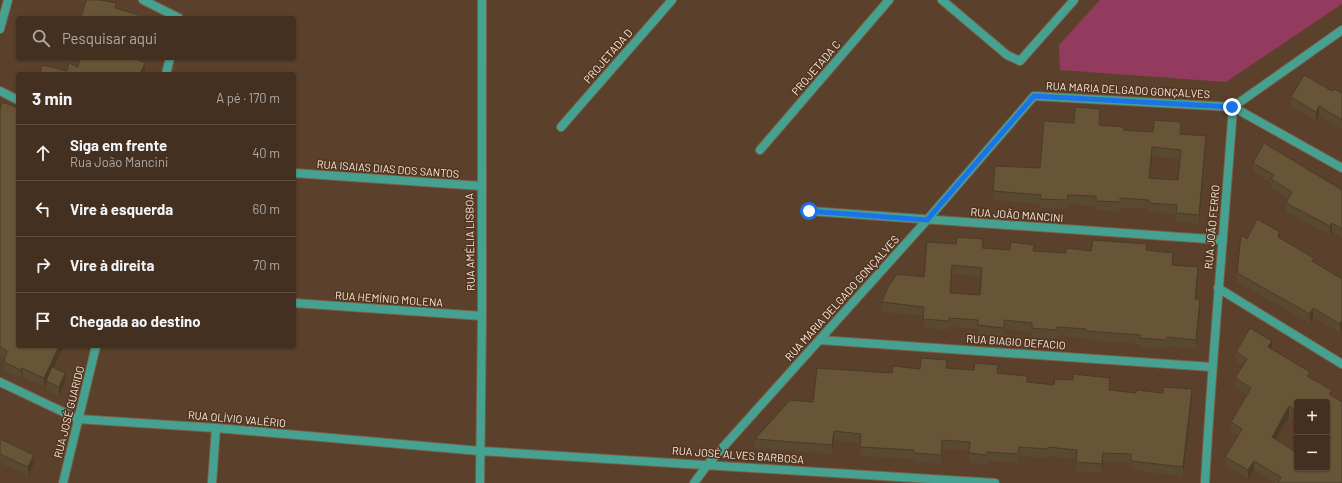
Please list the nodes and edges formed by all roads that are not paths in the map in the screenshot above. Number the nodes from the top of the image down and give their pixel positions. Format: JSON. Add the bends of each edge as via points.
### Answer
{"nodes":[{"id":1,"x":8,"y":0,"type":"edge"},
{"id":2,"x":143,"y":0,"type":"edge"},
{"id":3,"x":482,"y":0,"type":"edge"},
{"id":4,"x":672,"y":0,"type":"edge"},
{"id":5,"x":889,"y":0,"type":"edge"},
{"id":6,"x":942,"y":0,"type":"edge"},
{"id":7,"x":1074,"y":0,"type":"edge"},
{"id":8,"x":175,"y":16,"type":"edge"},
{"id":9,"x":0,"y":29,"type":"edge"},
{"id":10,"x":1342,"y":30,"type":"edge"},
{"id":11,"x":170,"y":60,"type":"edge"},
{"id":12,"x":166,"y":72,"type":"edge"},
{"id":13,"x":0,"y":91,"type":"edge"},
{"id":14,"x":16,"y":99,"type":"edge"},
{"id":15,"x":1232,"y":107,"type":"junction"},
{"id":16,"x":561,"y":127,"type":"dead end"},
{"id":17,"x":760,"y":150,"type":"dead end"},
{"id":18,"x":1342,"y":168,"type":"edge"},
{"id":19,"x":296,"y":173,"type":"edge"},
{"id":20,"x":481,"y":186,"type":"junction"},
{"id":21,"x":809,"y":211,"type":"dead end"},
{"id":22,"x":927,"y":220,"type":"junction"},
{"id":23,"x":1223,"y":240,"type":"junction"},
{"id":24,"x":1218,"y":288,"type":"junction"},
{"id":25,"x":296,"y":303,"type":"edge"},
{"id":26,"x":482,"y":316,"type":"junction"},
{"id":27,"x":820,"y":340,"type":"junction"},
{"id":28,"x":96,"y":348,"type":"edge"},
{"id":29,"x":1342,"y":364,"type":"edge"},
{"id":30,"x":1212,"y":367,"type":"junction"},
{"id":31,"x":0,"y":382,"type":"edge"},
{"id":32,"x":78,"y":419,"type":"junction"},
{"id":33,"x":216,"y":428,"type":"junction"},
{"id":34,"x":480,"y":451,"type":"junction"},
{"id":35,"x":708,"y":464,"type":"junction"},
{"id":36,"x":63,"y":483,"type":"edge"},
{"id":37,"x":212,"y":483,"type":"edge"},
{"id":38,"x":480,"y":483,"type":"edge"},
{"id":39,"x":694,"y":483,"type":"edge"},
{"id":40,"x":995,"y":483,"type":"edge"},
{"id":41,"x":1205,"y":483,"type":"edge"}],
"edges":[{"from":1,"to":9,"type":"street"},
{"from":2,"to":8,"type":"street"},
{"from":3,"to":20,"type":"street","name":"RUA AMÉLIA LISBOA"},
{"from":4,"to":16,"type":"street","name":"PROJETADA D"},
{"from":5,"to":17,"type":"street","name":"PROJETADA C"},
{"from":6,"to":7,"type":"street","via":[[1007,56],[1020,61]]},
{"from":10,"to":15,"type":"street"},
{"from":11,"to":12,"type":"street"},
{"from":13,"to":14,"type":"street"},
{"from":15,"to":18,"type":"street"},
{"from":15,"to":22,"type":"street","name":"RUA MARIA DELGADO GONÇALVES","via":[[1034,96]]},
{"from":15,"to":23,"type":"street","name":"RUA JOÃO FERRO"},
{"from":19,"to":20,"type":"street","name":"RUA ISAIAS DIAS DOS SANTOS"},
{"from":20,"to":26,"type":"street","name":"RUA AMÉLIA LISBOA"},
{"from":21,"to":22,"type":"street","name":"RUA JOÃO MANCINI"},
{"from":22,"to":23,"type":"street","name":"RUA JOÃO MANCINI"},
{"from":22,"to":27,"type":"street","name":"RUA MARIA DELGADO GONÇALVES"},
{"from":23,"to":24,"type":"street","name":"RUA JOÃO FERRO"},
{"from":24,"to":29,"type":"street"},
{"from":24,"to":30,"type":"street","name":"RUA JOÃO FERRO"},
{"from":25,"to":26,"type":"street","name":"RUA HEMÍNIO MOLENA"},
{"from":26,"to":34,"type":"street","name":"RUA AMÉLIA LISBOA"},
{"from":27,"to":30,"type":"street","name":"RUA BIAGIO DEFACIO"},
{"from":27,"to":35,"type":"street","name":"RUA MARIA DELGADO GONÇALVES"},
{"from":28,"to":32,"type":"street","name":"RUA JOSÉ GUARIDO"},
{"from":30,"to":41,"type":"street","name":"RUA JOÃO FERRO"},
{"from":31,"to":32,"type":"street","name":"RUA OLÍVIO VALÉRIO"},
{"from":32,"to":33,"type":"street","name":"RUA OLÍVIO VALÉRIO"},
{"from":32,"to":36,"type":"street","name":"RUA JOSÉ GUARIDO"},
{"from":33,"to":34,"type":"street","name":"RUA OLÍVIO VALÉRIO"},
{"from":33,"to":37,"type":"street"},
{"from":34,"to":35,"type":"street","name":"RUA JOSÉ ALVES BARBOSA"},
{"from":34,"to":38,"type":"street","name":"RUA AMÉLIA LISBOA"},
{"from":35,"to":39,"type":"street","name":"RUA MARIA DELGADO GONÇALVES"},
{"from":35,"to":40,"type":"street","name":"RUA JOSÉ ALVES BARBOSA"}]}
